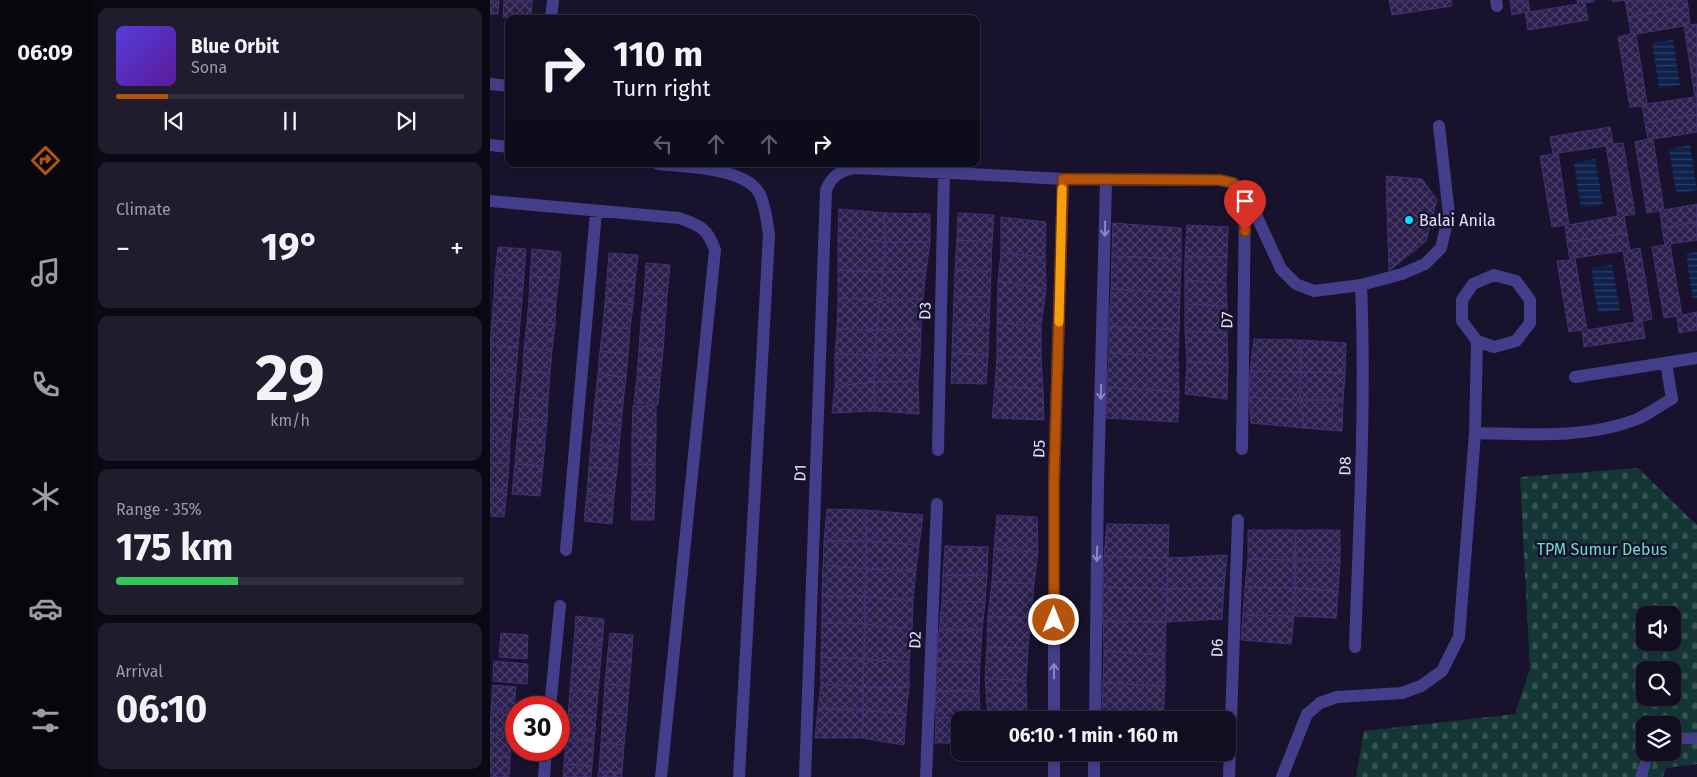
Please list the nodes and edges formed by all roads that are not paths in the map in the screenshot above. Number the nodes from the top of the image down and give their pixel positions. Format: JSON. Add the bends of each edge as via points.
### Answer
{"nodes":[{"id":1,"x":553,"y":0,"type":"edge"},
{"id":2,"x":551,"y":15,"type":"edge"},
{"id":3,"x":490,"y":84,"type":"edge"},
{"id":4,"x":505,"y":86,"type":"edge"},
{"id":5,"x":1439,"y":126,"type":"dead end"},
{"id":6,"x":490,"y":145,"type":"edge"},
{"id":7,"x":505,"y":147,"type":"edge"},
{"id":8,"x":688,"y":167,"type":"edge"},
{"id":9,"x":944,"y":173,"type":"junction"},
{"id":10,"x":1063,"y":179,"type":"junction"},
{"id":11,"x":1106,"y":180,"type":"junction"},
{"id":12,"x":1245,"y":192,"type":"junction"},
{"id":13,"x":490,"y":201,"type":"edge"},
{"id":14,"x":596,"y":212,"type":"junction"},
{"id":15,"x":1361,"y":285,"type":"junction"},
{"id":16,"x":1477,"y":340,"type":"junction"},
{"id":17,"x":1697,"y":358,"type":"edge"},
{"id":18,"x":1666,"y":362,"type":"junction"},
{"id":19,"x":1576,"y":377,"type":"dead end"},
{"id":20,"x":1475,"y":433,"type":"junction"},
{"id":21,"x":1242,"y":449,"type":"dead end"},
{"id":22,"x":938,"y":450,"type":"dead end"},
{"id":23,"x":937,"y":504,"type":"dead end"},
{"id":24,"x":1238,"y":520,"type":"dead end"},
{"id":25,"x":566,"y":550,"type":"dead end"},
{"id":26,"x":560,"y":606,"type":"dead end"},
{"id":27,"x":1355,"y":647,"type":"dead end"},
{"id":28,"x":551,"y":696,"type":"edge"},
{"id":29,"x":1054,"y":711,"type":"edge"},
{"id":30,"x":1095,"y":711,"type":"edge"},
{"id":31,"x":1697,"y":738,"type":"edge"},
{"id":32,"x":1681,"y":739,"type":"edge"},
{"id":33,"x":545,"y":761,"type":"edge"},
{"id":34,"x":1054,"y":761,"type":"edge"},
{"id":35,"x":1094,"y":761,"type":"edge"},
{"id":36,"x":1646,"y":761,"type":"edge"},
{"id":37,"x":544,"y":777,"type":"edge"},
{"id":38,"x":661,"y":777,"type":"edge"},
{"id":39,"x":739,"y":777,"type":"edge"},
{"id":40,"x":805,"y":777,"type":"edge"},
{"id":41,"x":926,"y":777,"type":"edge"},
{"id":42,"x":1054,"y":777,"type":"edge"},
{"id":43,"x":1094,"y":777,"type":"edge"},
{"id":44,"x":1229,"y":777,"type":"edge"},
{"id":45,"x":1282,"y":777,"type":"edge"},
{"id":46,"x":1640,"y":777,"type":"edge"}],
"edges":[{"from":1,"to":2,"type":"street"},
{"from":3,"to":4,"type":"street"},
{"from":5,"to":15,"type":"street","via":[[1449,214],[1441,248],[1425,264]]},
{"from":6,"to":7,"type":"street"},
{"from":8,"to":39,"type":"street","via":[[717,170],[749,182],[761,196],[770,236]]},
{"from":9,"to":10,"type":"street"},
{"from":9,"to":22,"type":"street","name":"D3"},
{"from":9,"to":40,"type":"street","name":"D1","via":[[846,169],[830,181],[826,190]]},
{"from":10,"to":11,"type":"street"},
{"from":29,"to":10,"type":"street","name":"D5","one_way":true,"via":[[1054,481]]},
{"from":11,"to":12,"type":"street","via":[[1220,180],[1233,183]]},
{"from":11,"to":30,"type":"street","one_way":true},
{"from":12,"to":15,"type":"street","via":[[1281,269],[1296,284],[1314,291]]},
{"from":12,"to":21,"type":"street","name":"D7"},
{"from":13,"to":14,"type":"street"},
{"from":14,"to":25,"type":"street"},
{"from":14,"to":38,"type":"street","via":[[679,218],[701,227],[715,250]]},
{"from":15,"to":27,"type":"street","name":"D8","via":[[1361,489]]},
{"from":16,"to":16,"type":"street","via":[[1462,321],[1462,300],[1473,284],[1494,275],[1516,281],[1530,300],[1530,323],[1516,341],[1494,347]]},
{"from":16,"to":20,"type":"street"},
{"from":17,"to":18,"type":"street"},
{"from":18,"to":19,"type":"street"},
{"from":18,"to":20,"type":"street","via":[[1672,398],[1636,419],[1602,429],[1556,434]]},
{"from":20,"to":45,"type":"street","via":[[1459,637],[1442,671],[1421,686],[1402,693],[1337,697],[1320,703],[1307,714]]},
{"from":23,"to":41,"type":"street","name":"D2"},
{"from":24,"to":44,"type":"street","name":"D6"},
{"from":26,"to":28,"type":"street"},
{"from":31,"to":32,"type":"lane"},
{"from":33,"to":37,"type":"street"},
{"from":34,"to":42,"type":"street"},
{"from":35,"to":43,"type":"street"},
{"from":36,"to":46,"type":"lane"}]}
